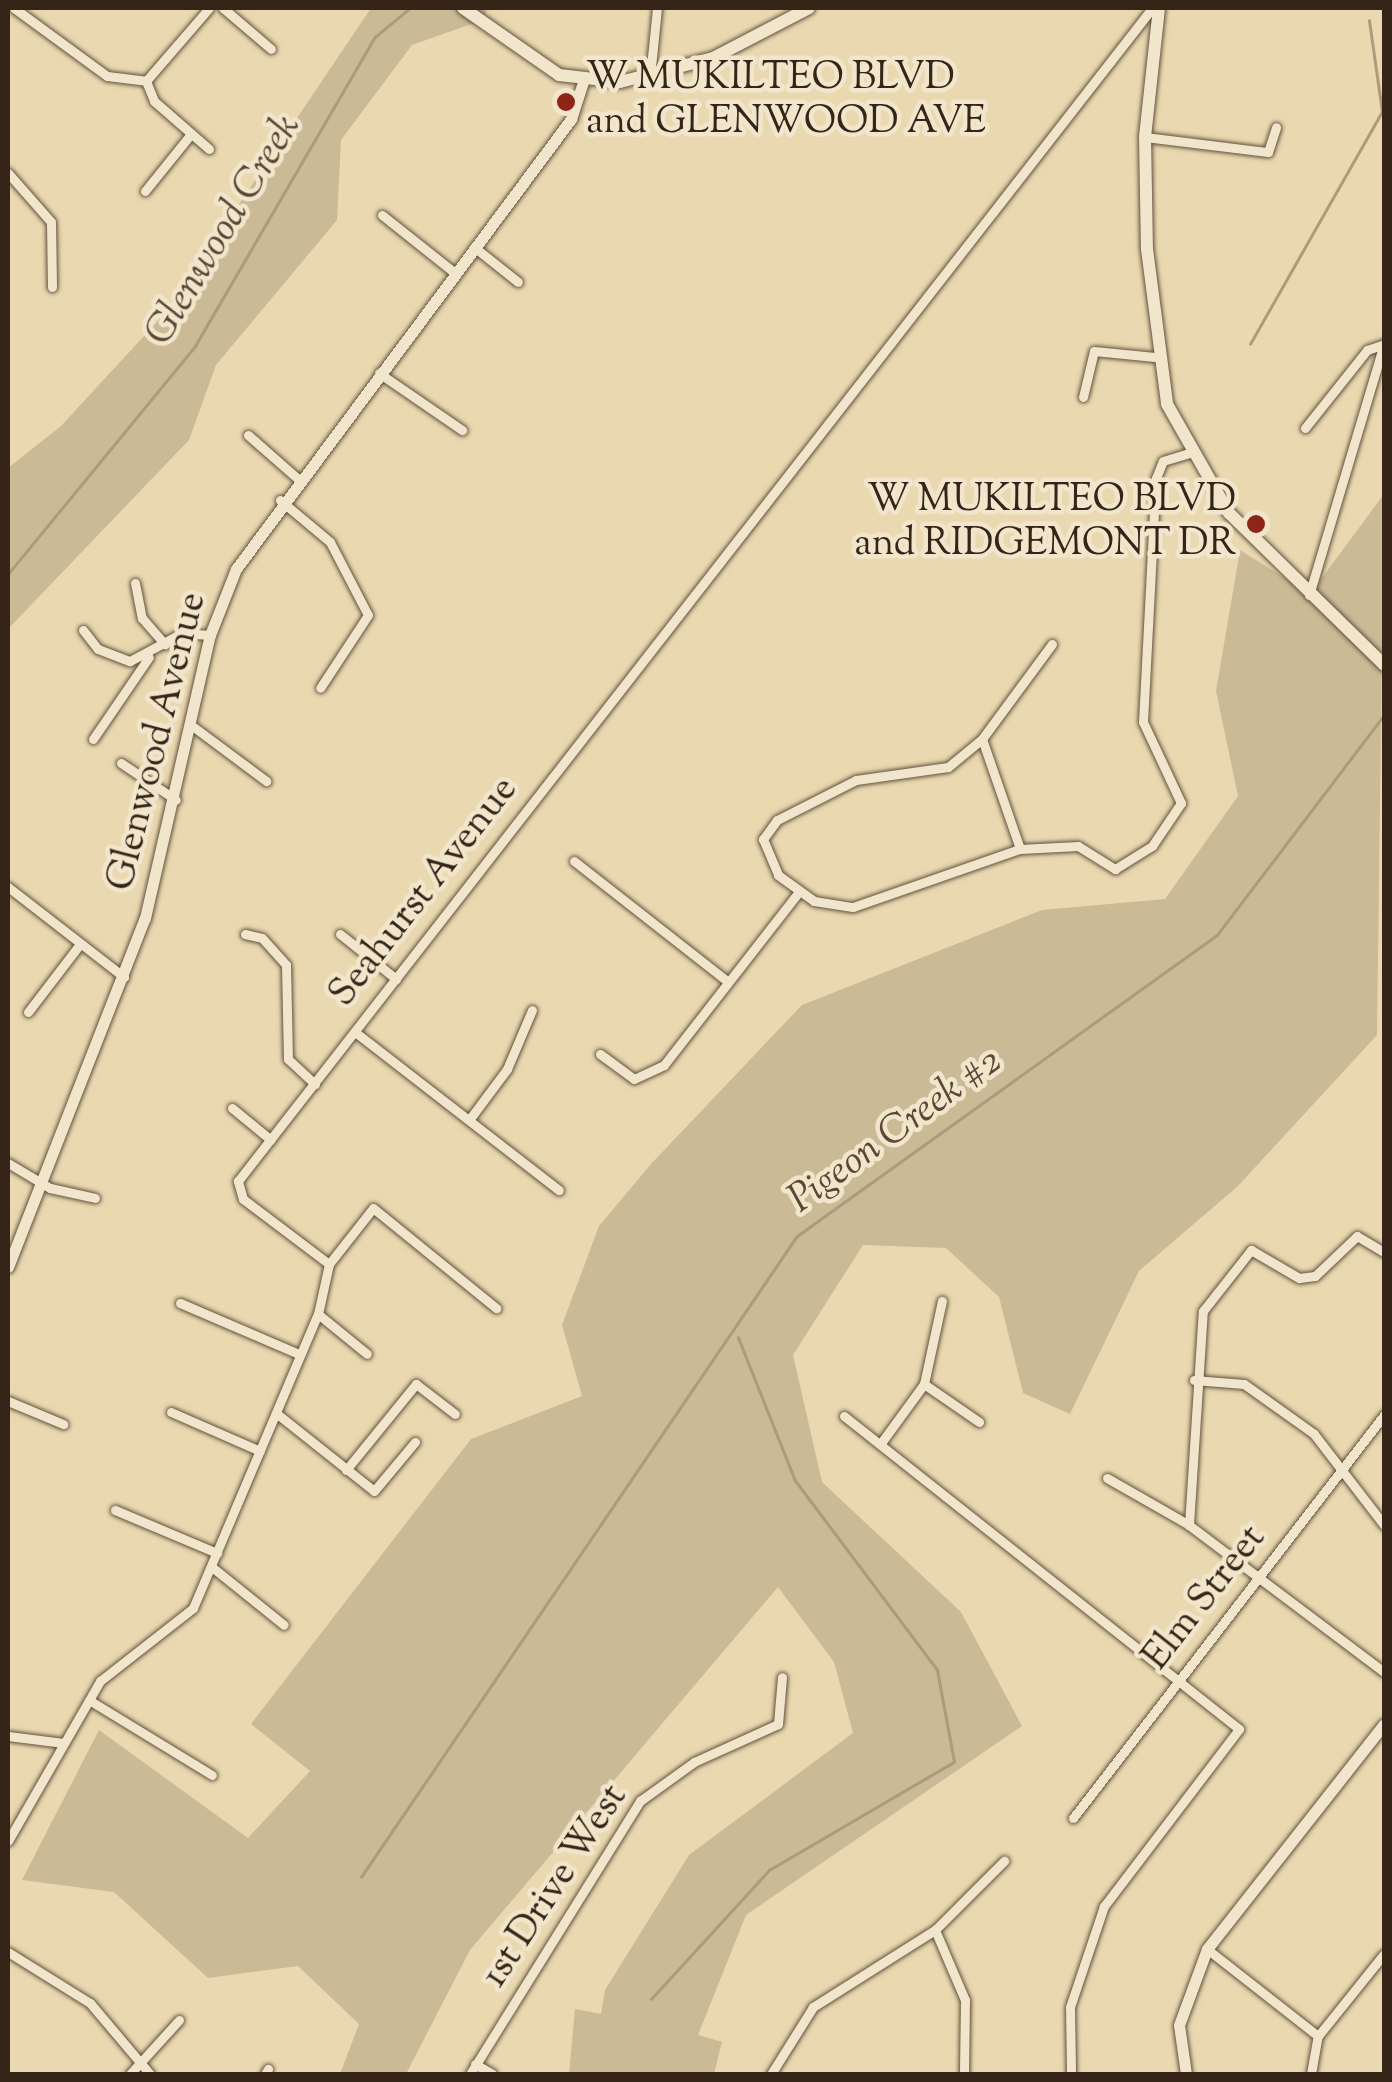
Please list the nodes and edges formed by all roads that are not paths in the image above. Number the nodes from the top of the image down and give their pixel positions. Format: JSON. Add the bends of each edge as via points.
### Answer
{"nodes":[{"id":1,"x":15,"y":8,"type":"edge"},
{"id":2,"x":210,"y":8,"type":"edge"},
{"id":3,"x":223,"y":8,"type":"edge"},
{"id":4,"x":463,"y":8,"type":"edge"},
{"id":5,"x":657,"y":8,"type":"edge"},
{"id":6,"x":809,"y":8,"type":"edge"},
{"id":7,"x":1156,"y":8,"type":"edge"},
{"id":8,"x":8,"y":18,"type":"edge"},
{"id":9,"x":272,"y":49,"type":"dead end"},
{"id":10,"x":650,"y":77,"type":"junction"},
{"id":11,"x":146,"y":81,"type":"junction"},
{"id":12,"x":583,"y":82,"type":"junction"},
{"id":13,"x":1276,"y":126,"type":"dead end"},
{"id":14,"x":192,"y":134,"type":"junction"},
{"id":15,"x":1145,"y":138,"type":"junction"},
{"id":16,"x":209,"y":149,"type":"dead end"},
{"id":17,"x":8,"y":173,"type":"edge"},
{"id":18,"x":145,"y":191,"type":"dead end"},
{"id":19,"x":382,"y":215,"type":"dead end"},
{"id":20,"x":474,"y":247,"type":"junction"},
{"id":21,"x":454,"y":273,"type":"junction"},
{"id":22,"x":518,"y":282,"type":"dead end"},
{"id":23,"x":52,"y":287,"type":"dead end"},
{"id":24,"x":1384,"y":344,"type":"edge"},
{"id":25,"x":1156,"y":357,"type":"junction"},
{"id":26,"x":379,"y":373,"type":"junction"},
{"id":27,"x":1084,"y":397,"type":"dead end"},
{"id":28,"x":1305,"y":428,"type":"dead end"},
{"id":29,"x":462,"y":430,"type":"dead end"},
{"id":30,"x":248,"y":435,"type":"dead end"},
{"id":31,"x":1188,"y":453,"type":"junction"},
{"id":32,"x":297,"y":478,"type":"junction"},
{"id":33,"x":280,"y":500,"type":"junction"},
{"id":34,"x":136,"y":582,"type":"dead end"},
{"id":35,"x":1310,"y":594,"type":"junction"},
{"id":36,"x":83,"y":630,"type":"dead end"},
{"id":37,"x":210,"y":636,"type":"junction"},
{"id":38,"x":165,"y":644,"type":"junction"},
{"id":39,"x":1052,"y":644,"type":"dead end"},
{"id":40,"x":149,"y":657,"type":"junction"},
{"id":41,"x":1384,"y":665,"type":"edge"},
{"id":42,"x":320,"y":688,"type":"dead end"},
{"id":43,"x":191,"y":725,"type":"junction"},
{"id":44,"x":93,"y":738,"type":"dead end"},
{"id":45,"x":982,"y":739,"type":"junction"},
{"id":46,"x":121,"y":763,"type":"dead end"},
{"id":47,"x":266,"y":781,"type":"dead end"},
{"id":48,"x":176,"y":800,"type":"junction"},
{"id":49,"x":1020,"y":849,"type":"junction"},
{"id":50,"x":574,"y":860,"type":"dead end"},
{"id":51,"x":8,"y":888,"type":"edge"},
{"id":52,"x":798,"y":893,"type":"junction"},
{"id":53,"x":245,"y":934,"type":"dead end"},
{"id":54,"x":340,"y":934,"type":"dead end"},
{"id":55,"x":80,"y":944,"type":"junction"},
{"id":56,"x":124,"y":977,"type":"junction"},
{"id":57,"x":396,"y":979,"type":"junction"},
{"id":58,"x":727,"y":981,"type":"junction"},
{"id":59,"x":532,"y":1010,"type":"dead end"},
{"id":60,"x":28,"y":1012,"type":"dead end"},
{"id":61,"x":355,"y":1032,"type":"junction"},
{"id":62,"x":600,"y":1054,"type":"dead end"},
{"id":63,"x":315,"y":1084,"type":"junction"},
{"id":64,"x":232,"y":1108,"type":"dead end"},
{"id":65,"x":469,"y":1120,"type":"junction"},
{"id":66,"x":270,"y":1140,"type":"junction"},
{"id":67,"x":8,"y":1162,"type":"edge"},
{"id":68,"x":42,"y":1182,"type":"junction"},
{"id":69,"x":558,"y":1190,"type":"dead end"},
{"id":70,"x":94,"y":1198,"type":"dead end"},
{"id":71,"x":1381,"y":1250,"type":"edge"},
{"id":72,"x":329,"y":1264,"type":"junction"},
{"id":73,"x":8,"y":1267,"type":"edge"},
{"id":74,"x":942,"y":1301,"type":"dead end"},
{"id":75,"x":180,"y":1303,"type":"dead end"},
{"id":76,"x":496,"y":1308,"type":"dead end"},
{"id":77,"x":318,"y":1314,"type":"junction"},
{"id":78,"x":299,"y":1354,"type":"junction"},
{"id":79,"x":367,"y":1354,"type":"dead end"},
{"id":80,"x":1194,"y":1380,"type":"junction"},
{"id":81,"x":924,"y":1384,"type":"junction"},
{"id":82,"x":8,"y":1401,"type":"edge"},
{"id":83,"x":171,"y":1412,"type":"dead end"},
{"id":84,"x":276,"y":1413,"type":"junction"},
{"id":85,"x":455,"y":1414,"type":"dead end"},
{"id":86,"x":844,"y":1416,"type":"dead end"},
{"id":87,"x":1384,"y":1416,"type":"edge"},
{"id":88,"x":979,"y":1422,"type":"dead end"},
{"id":89,"x":63,"y":1424,"type":"dead end"},
{"id":90,"x":416,"y":1442,"type":"dead end"},
{"id":91,"x":881,"y":1443,"type":"junction"},
{"id":92,"x":260,"y":1451,"type":"junction"},
{"id":93,"x":1346,"y":1466,"type":"junction"},
{"id":94,"x":346,"y":1470,"type":"junction"},
{"id":95,"x":1107,"y":1478,"type":"dead end"},
{"id":96,"x":114,"y":1510,"type":"dead end"},
{"id":97,"x":1189,"y":1525,"type":"junction"},
{"id":98,"x":1384,"y":1525,"type":"edge"},
{"id":99,"x":217,"y":1553,"type":"junction"},
{"id":100,"x":212,"y":1567,"type":"junction"},
{"id":101,"x":1260,"y":1578,"type":"junction"},
{"id":102,"x":284,"y":1624,"type":"dead end"},
{"id":103,"x":1384,"y":1672,"type":"edge"},
{"id":104,"x":782,"y":1677,"type":"dead end"},
{"id":105,"x":1181,"y":1680,"type":"junction"},
{"id":106,"x":89,"y":1700,"type":"junction"},
{"id":107,"x":1384,"y":1724,"type":"edge"},
{"id":108,"x":8,"y":1736,"type":"edge"},
{"id":109,"x":64,"y":1743,"type":"junction"},
{"id":110,"x":212,"y":1774,"type":"dead end"},
{"id":111,"x":1072,"y":1818,"type":"dead end"},
{"id":112,"x":8,"y":1841,"type":"edge"},
{"id":113,"x":1004,"y":1861,"type":"dead end"},
{"id":114,"x":935,"y":1930,"type":"junction"},
{"id":115,"x":1206,"y":1950,"type":"junction"},
{"id":116,"x":8,"y":1952,"type":"edge"},
{"id":117,"x":1384,"y":1954,"type":"edge"},
{"id":118,"x":179,"y":2020,"type":"dead end"},
{"id":119,"x":1318,"y":2036,"type":"junction"},
{"id":120,"x":144,"y":2059,"type":"junction"},
{"id":121,"x":475,"y":2064,"type":"junction"},
{"id":122,"x":130,"y":2074,"type":"edge"},
{"id":123,"x":150,"y":2074,"type":"edge"},
{"id":124,"x":470,"y":2074,"type":"edge"},
{"id":125,"x":492,"y":2074,"type":"edge"},
{"id":126,"x":771,"y":2074,"type":"edge"},
{"id":127,"x":964,"y":2074,"type":"edge"},
{"id":128,"x":1071,"y":2074,"type":"edge"},
{"id":129,"x":1186,"y":2074,"type":"edge"},
{"id":130,"x":1311,"y":2074,"type":"edge"}],
"edges":[{"from":1,"to":8,"type":"street"},
{"from":1,"to":11,"type":"street","via":[[107,76]]},
{"from":2,"to":11,"type":"street"},
{"from":3,"to":9,"type":"street"},
{"from":4,"to":12,"type":"main road","via":[[530,61]]},
{"from":5,"to":10,"type":"street"},
{"from":6,"to":10,"type":"main road","via":[[713,58]]},
{"from":7,"to":15,"type":"main road"},
{"from":7,"to":57,"type":"street","name":"Seahurst Avenue"},
{"from":10,"to":12,"type":"main road"},
{"from":11,"to":14,"type":"street","via":[[154,101]]},
{"from":12,"to":20,"type":"street","name":"Glenwood Avenue","via":[[571,120]]},
{"from":13,"to":15,"type":"street","via":[[1268,152]]},
{"from":14,"to":16,"type":"street"},
{"from":14,"to":18,"type":"street"},
{"from":15,"to":25,"type":"main road"},
{"from":17,"to":23,"type":"street","via":[[51,222]]},
{"from":19,"to":21,"type":"street"},
{"from":20,"to":21,"type":"street","name":"Glenwood Avenue"},
{"from":20,"to":22,"type":"street"},
{"from":21,"to":26,"type":"street","name":"Glenwood Avenue"},
{"from":24,"to":28,"type":"street","via":[[1367,350]]},
{"from":24,"to":35,"type":"street"},
{"from":25,"to":27,"type":"street","via":[[1094,351]]},
{"from":25,"to":31,"type":"main road"},
{"from":26,"to":29,"type":"street"},
{"from":26,"to":32,"type":"street","name":"Glenwood Avenue"},
{"from":30,"to":32,"type":"street"},
{"from":31,"to":35,"type":"main road","via":[[1230,513]]},
{"from":31,"to":49,"type":"street","via":[[1163,461],[1156,478],[1143,722],[1179,788],[1174,821],[1132,866],[1115,869],[1078,846]]},
{"from":32,"to":33,"type":"street","name":"Glenwood Avenue"},
{"from":33,"to":37,"type":"street","name":"Glenwood Avenue"},
{"from":33,"to":42,"type":"street","via":[[330,542],[368,615]]},
{"from":34,"to":38,"type":"street","via":[[142,618]]},
{"from":35,"to":41,"type":"main road"},
{"from":36,"to":40,"type":"street","via":[[114,658]]},
{"from":37,"to":38,"type":"street","via":[[182,633]]},
{"from":37,"to":43,"type":"street","name":"Glenwood Avenue"},
{"from":38,"to":40,"type":"street"},
{"from":39,"to":45,"type":"street"},
{"from":40,"to":44,"type":"street"},
{"from":43,"to":47,"type":"street"},
{"from":43,"to":48,"type":"street","name":"Glenwood Avenue"},
{"from":45,"to":49,"type":"street"},
{"from":45,"to":52,"type":"street","via":[[948,767],[856,780],[777,820],[764,855]]},
{"from":46,"to":48,"type":"street"},
{"from":48,"to":56,"type":"street","name":"Glenwood Avenue"},
{"from":49,"to":52,"type":"street","via":[[853,908]]},
{"from":50,"to":58,"type":"street"},
{"from":51,"to":55,"type":"street"},
{"from":52,"to":58,"type":"street"},
{"from":53,"to":63,"type":"street","via":[[262,938],[286,965],[288,1059]]},
{"from":54,"to":57,"type":"street"},
{"from":55,"to":56,"type":"street"},
{"from":55,"to":60,"type":"street"},
{"from":56,"to":68,"type":"street","name":"Glenwood Avenue"},
{"from":57,"to":61,"type":"street","name":"Seahurst Avenue"},
{"from":58,"to":62,"type":"street","via":[[648,1076],[620,1076]]},
{"from":59,"to":65,"type":"street","via":[[507,1069]]},
{"from":61,"to":63,"type":"street","name":"Seahurst Avenue"},
{"from":61,"to":65,"type":"street"},
{"from":63,"to":66,"type":"street","name":"Seahurst Avenue"},
{"from":64,"to":66,"type":"street"},
{"from":65,"to":69,"type":"street"},
{"from":66,"to":72,"type":"street","name":"Seahurst Avenue","via":[[237,1192]]},
{"from":67,"to":68,"type":"street"},
{"from":68,"to":70,"type":"street"},
{"from":68,"to":73,"type":"street","name":"Glenwood Avenue"},
{"from":71,"to":80,"type":"street","via":[[1356,1236],[1315,1276],[1299,1278],[1251,1250],[1203,1311]]},
{"from":72,"to":76,"type":"street","via":[[373,1208]]},
{"from":72,"to":77,"type":"street"},
{"from":74,"to":81,"type":"street"},
{"from":75,"to":78,"type":"street"},
{"from":77,"to":78,"type":"street"},
{"from":77,"to":79,"type":"street"},
{"from":78,"to":84,"type":"street"},
{"from":80,"to":93,"type":"street","via":[[1244,1384]]},
{"from":80,"to":97,"type":"street"},
{"from":81,"to":88,"type":"street"},
{"from":81,"to":91,"type":"street"},
{"from":82,"to":89,"type":"street"},
{"from":83,"to":92,"type":"street"},
{"from":84,"to":92,"type":"street"},
{"from":84,"to":94,"type":"street"},
{"from":85,"to":94,"type":"street","via":[[416,1384]]},
{"from":86,"to":91,"type":"street"},
{"from":87,"to":93,"type":"street","name":"Elm Street"},
{"from":90,"to":94,"type":"street","via":[[374,1490]]},
{"from":91,"to":105,"type":"street"},
{"from":92,"to":99,"type":"street"},
{"from":93,"to":98,"type":"street"},
{"from":93,"to":101,"type":"street","name":"Elm Street"},
{"from":95,"to":97,"type":"street"},
{"from":96,"to":99,"type":"street"},
{"from":97,"to":101,"type":"street"},
{"from":99,"to":100,"type":"street"},
{"from":100,"to":102,"type":"street"},
{"from":100,"to":106,"type":"street","via":[[186,1615]]},
{"from":101,"to":103,"type":"street"},
{"from":101,"to":105,"type":"street","name":"Elm Street"},
{"from":104,"to":121,"type":"street","name":"1st Drive West","via":[[778,1724],[694,1762],[640,1801],[543,1971]]},
{"from":105,"to":111,"type":"street","name":"Elm Street"},
{"from":105,"to":128,"type":"street","via":[[1239,1729],[1104,1906],[1075,1978]]},
{"from":106,"to":109,"type":"street"},
{"from":106,"to":110,"type":"street"},
{"from":107,"to":115,"type":"street"},
{"from":108,"to":109,"type":"street"},
{"from":109,"to":112,"type":"street"},
{"from":113,"to":114,"type":"street"},
{"from":114,"to":126,"type":"street","via":[[813,2006]]},
{"from":114,"to":127,"type":"street","via":[[965,2000]]},
{"from":115,"to":119,"type":"street"},
{"from":115,"to":129,"type":"street","via":[[1180,2024]]},
{"from":116,"to":120,"type":"street","via":[[90,2002]]},
{"from":117,"to":119,"type":"street"},
{"from":118,"to":120,"type":"street"},
{"from":119,"to":130,"type":"street"},
{"from":120,"to":122,"type":"street"},
{"from":120,"to":123,"type":"street"},
{"from":121,"to":124,"type":"street","name":"1st Drive West"},
{"from":121,"to":125,"type":"street"}]}
